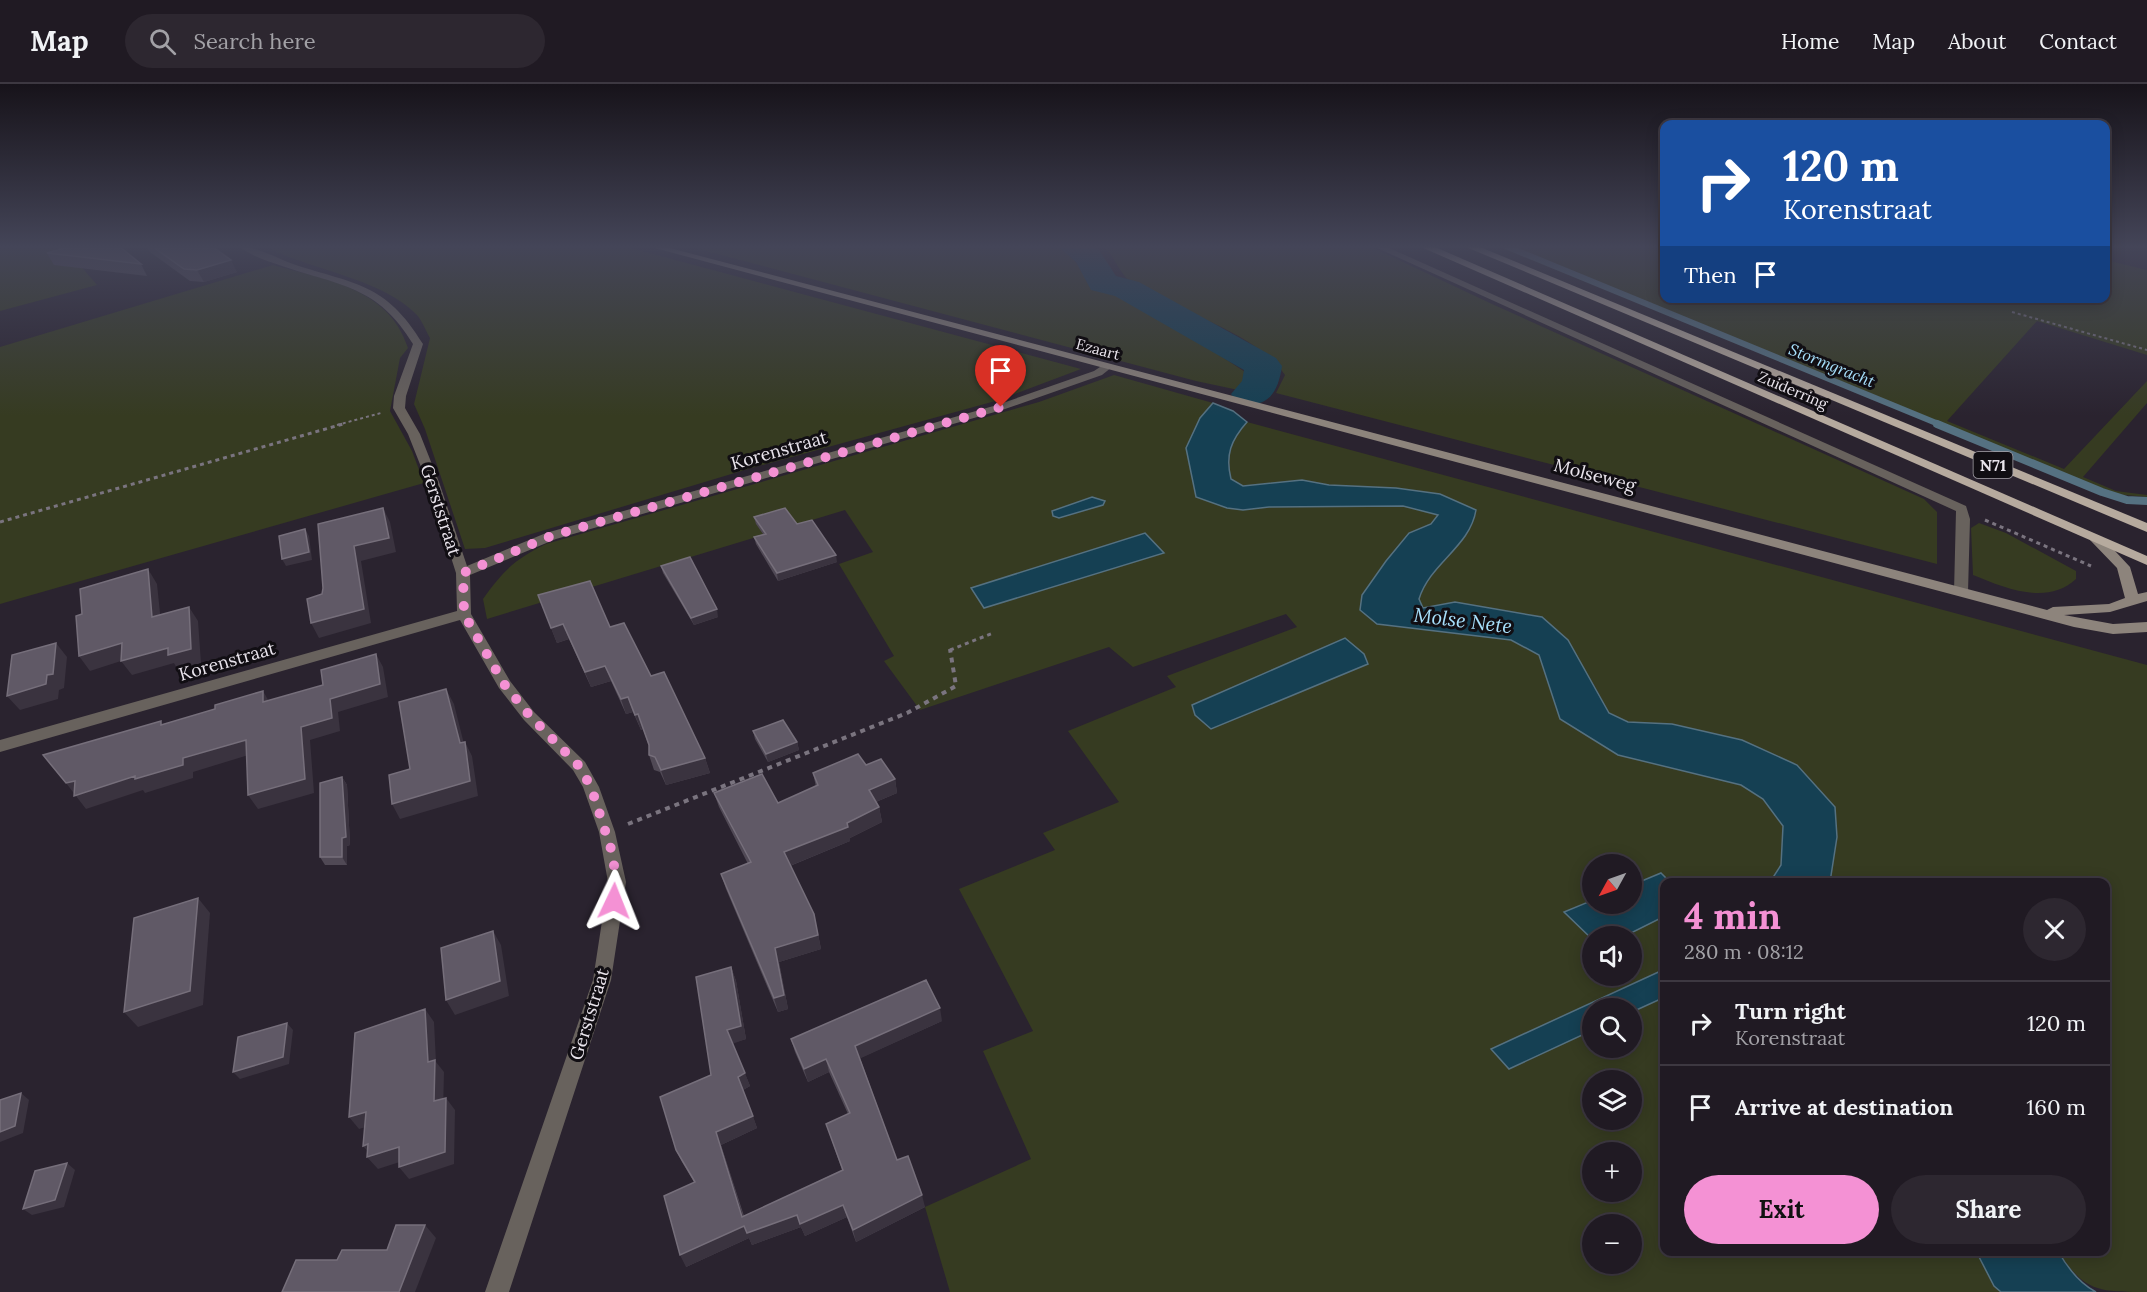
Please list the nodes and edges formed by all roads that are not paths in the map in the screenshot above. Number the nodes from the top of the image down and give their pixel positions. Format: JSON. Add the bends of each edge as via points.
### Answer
{"nodes":[{"id":1,"x":387,"y":303,"type":"edge"},
{"id":2,"x":867,"y":303,"type":"edge"},
{"id":3,"x":1504,"y":303,"type":"edge"},
{"id":4,"x":1555,"y":303,"type":"edge"},
{"id":5,"x":1607,"y":303,"type":"edge"},
{"id":6,"x":1107,"y":367,"type":"junction"},
{"id":7,"x":1220,"y":396,"type":"joint"},
{"id":8,"x":2147,"y":528,"type":"edge"},
{"id":9,"x":2097,"y":540,"type":"junction"},
{"id":10,"x":2147,"y":561,"type":"edge"},
{"id":11,"x":463,"y":573,"type":"junction"},
{"id":12,"x":1961,"y":592,"type":"junction"},
{"id":13,"x":2147,"y":596,"type":"edge"},
{"id":14,"x":2133,"y":602,"type":"junction"},
{"id":15,"x":2018,"y":608,"type":"junction"},
{"id":16,"x":464,"y":614,"type":"junction"},
{"id":17,"x":2147,"y":627,"type":"edge"},
{"id":18,"x":0,"y":746,"type":"edge"},
{"id":19,"x":497,"y":1292,"type":"edge"}],
"edges":[{"from":1,"to":11,"type":"street","name":"Gerststraat","via":[[410,326],[418,344],[399,408],[433,482]]},
{"from":2,"to":6,"type":"main road","name":"Ezaart"},
{"from":3,"to":12,"type":"street","via":[[1962,509]]},
{"from":4,"to":9,"type":"highway","name":"Zuiderring","number":"N71"},
{"from":5,"to":8,"type":"highway","name":"Zuiderring","number":"N71"},
{"from":6,"to":7,"type":"main road","name":"Ezaart"},
{"from":6,"to":11,"type":"street","name":"Korenstraat","via":[[1001,407],[551,536]]},
{"from":7,"to":12,"type":"main road","name":"Molseweg"},
{"from":9,"to":10,"type":"highway","name":"Zuiderring","number":"N71"},
{"from":9,"to":14,"type":"main road","via":[[2123,567]]},
{"from":11,"to":16,"type":"street","name":"Gerststraat"},
{"from":12,"to":15,"type":"main road","name":"Molseweg"},
{"from":13,"to":14,"type":"main road","name":"Molseweg"},
{"from":14,"to":15,"type":"main road","name":"Molseweg","via":[[2086,611]]},
{"from":15,"to":17,"type":"main road","name":"Molseweg","via":[[2114,629]]},
{"from":16,"to":18,"type":"street","name":"Korenstraat"},
{"from":16,"to":19,"type":"street","name":"Gerststraat","via":[[504,684],[579,766],[591,787],[607,832],[617,882],[602,980]]}]}
